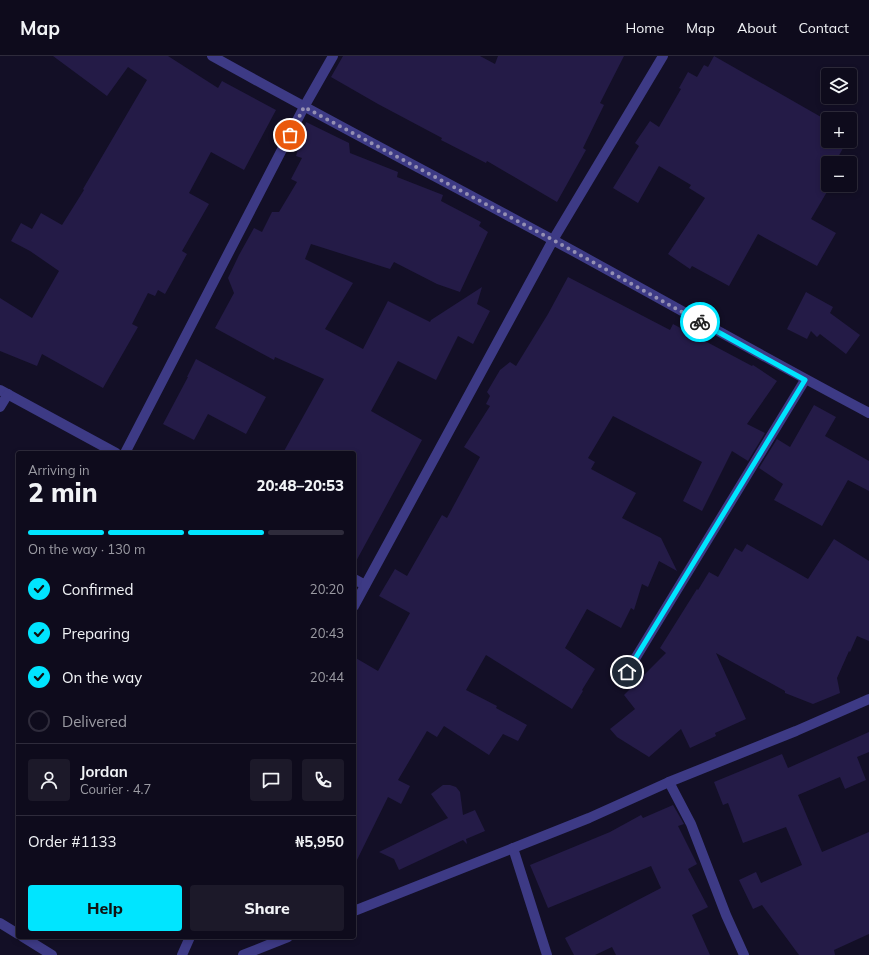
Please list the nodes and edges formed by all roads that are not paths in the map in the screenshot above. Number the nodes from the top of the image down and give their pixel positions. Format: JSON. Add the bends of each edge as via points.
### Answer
{"nodes":[{"id":1,"x":212,"y":56,"type":"edge"},
{"id":2,"x":333,"y":56,"type":"edge"},
{"id":3,"x":663,"y":56,"type":"edge"},
{"id":4,"x":304,"y":107,"type":"junction"},
{"id":5,"x":553,"y":240,"type":"junction"},
{"id":6,"x":805,"y":380,"type":"junction"},
{"id":7,"x":4,"y":392,"type":"edge"},
{"id":8,"x":0,"y":407,"type":"edge"},
{"id":9,"x":869,"y":413,"type":"edge"},
{"id":10,"x":112,"y":451,"type":"edge"},
{"id":11,"x":126,"y":451,"type":"edge"},
{"id":12,"x":356,"y":580,"type":"edge"},
{"id":13,"x":365,"y":585,"type":"junction"},
{"id":14,"x":356,"y":602,"type":"edge"},
{"id":15,"x":627,"y":672,"type":"dead end"},
{"id":16,"x":869,"y":700,"type":"edge"},
{"id":17,"x":669,"y":782,"type":"junction"},
{"id":18,"x":513,"y":848,"type":"junction"},
{"id":19,"x":356,"y":910,"type":"edge"},
{"id":20,"x":0,"y":923,"type":"edge"},
{"id":21,"x":16,"y":933,"type":"edge"},
{"id":22,"x":26,"y":939,"type":"edge"},
{"id":23,"x":189,"y":939,"type":"edge"},
{"id":24,"x":283,"y":939,"type":"edge"},
{"id":25,"x":52,"y":955,"type":"edge"},
{"id":26,"x":182,"y":955,"type":"edge"},
{"id":27,"x":243,"y":955,"type":"edge"},
{"id":28,"x":547,"y":955,"type":"edge"},
{"id":29,"x":744,"y":955,"type":"edge"}],
"edges":[{"from":1,"to":4,"type":"street"},
{"from":2,"to":4,"type":"street"},
{"from":3,"to":5,"type":"street"},
{"from":4,"to":5,"type":"street"},
{"from":4,"to":11,"type":"street"},
{"from":5,"to":6,"type":"street"},
{"from":5,"to":13,"type":"street"},
{"from":6,"to":9,"type":"street"},
{"from":6,"to":15,"type":"street"},
{"from":7,"to":8,"type":"street"},
{"from":7,"to":10,"type":"street"},
{"from":12,"to":13,"type":"street"},
{"from":13,"to":14,"type":"street"},
{"from":16,"to":17,"type":"street"},
{"from":17,"to":18,"type":"street"},
{"from":17,"to":29,"type":"street","via":[[691,824]]},
{"from":18,"to":19,"type":"street"},
{"from":18,"to":28,"type":"street"},
{"from":20,"to":21,"type":"street"},
{"from":22,"to":25,"type":"street"},
{"from":23,"to":26,"type":"street"},
{"from":24,"to":27,"type":"street"}]}
